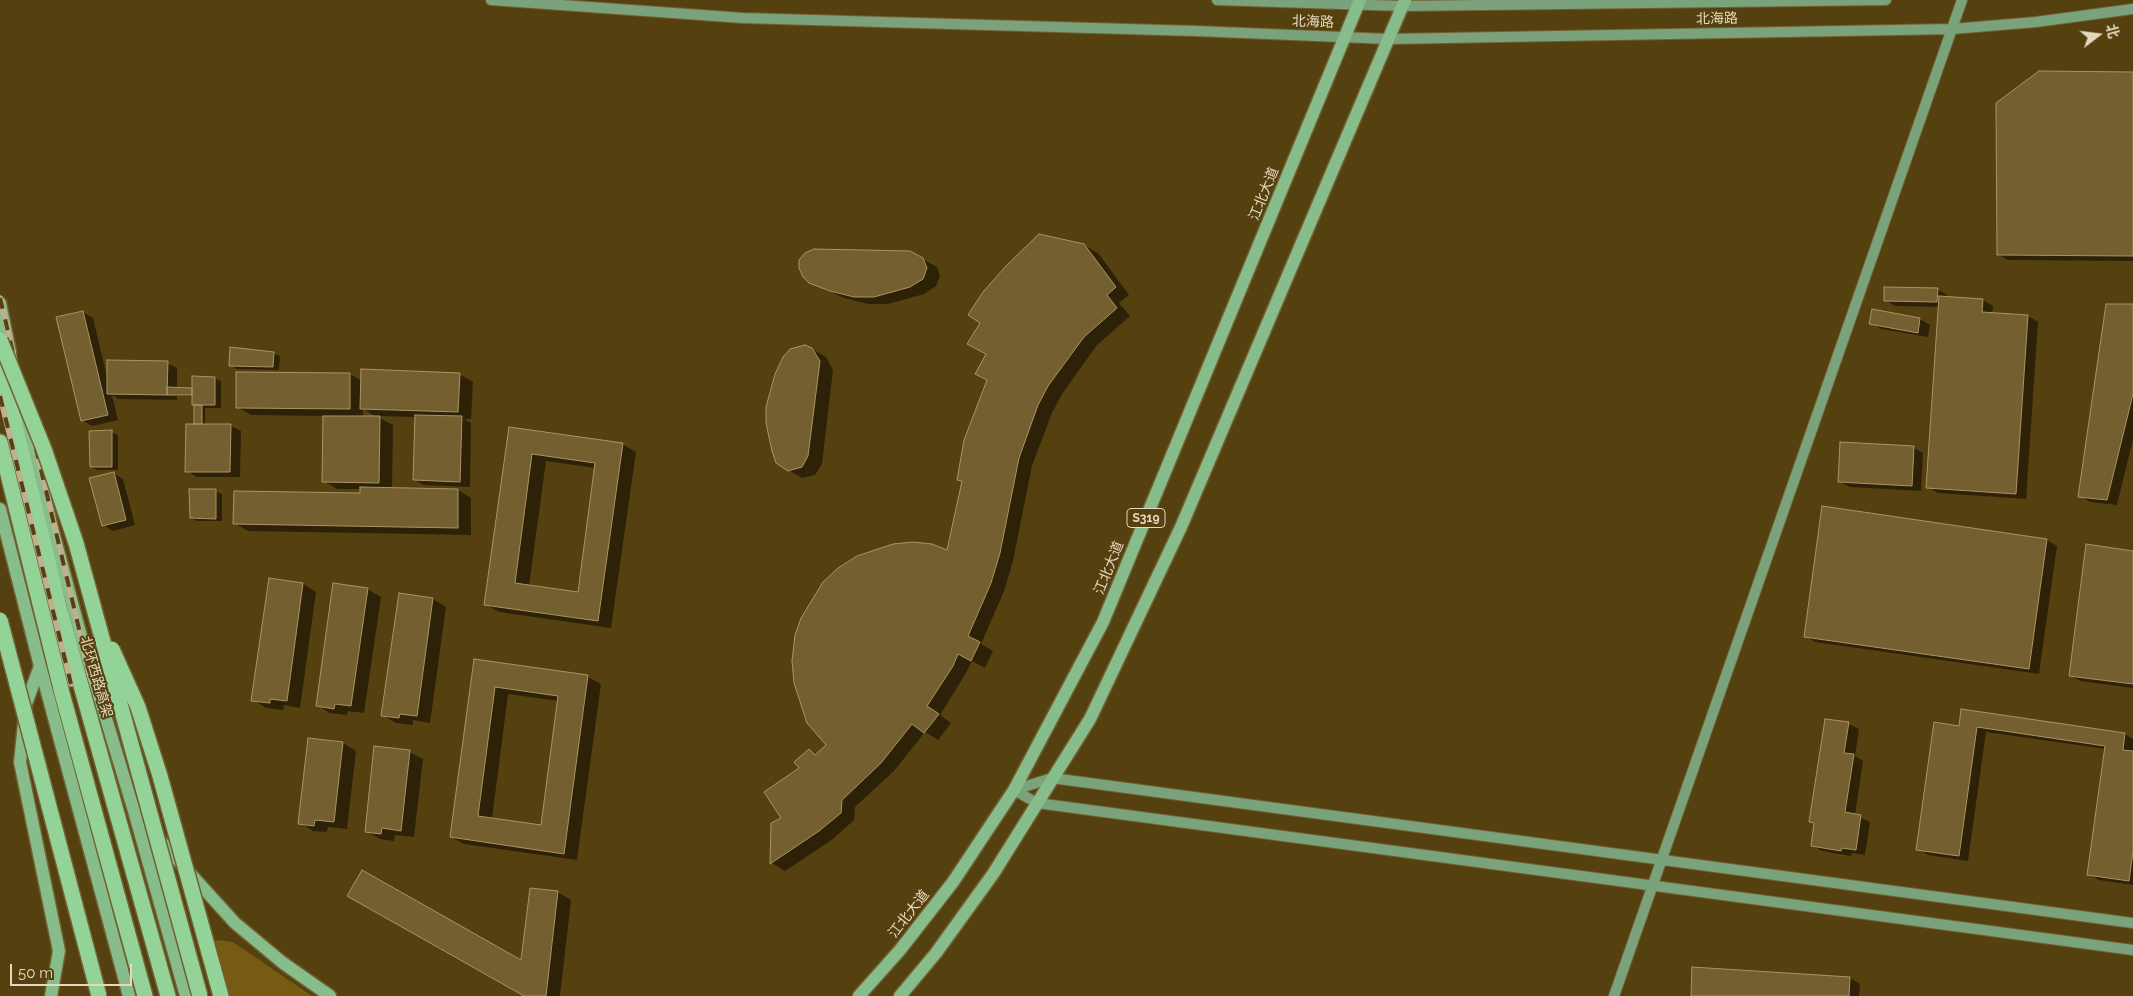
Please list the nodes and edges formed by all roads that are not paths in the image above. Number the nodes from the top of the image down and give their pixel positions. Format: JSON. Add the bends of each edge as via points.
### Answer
{"nodes":[{"id":1,"x":491,"y":0,"type":"edge"},
{"id":2,"x":1217,"y":0,"type":"edge"},
{"id":3,"x":1886,"y":0,"type":"edge"},
{"id":4,"x":1962,"y":0,"type":"edge"},
{"id":5,"x":1359,"y":2,"type":"edge"},
{"id":6,"x":1404,"y":3,"type":"edge"},
{"id":7,"x":2133,"y":9,"type":"edge"},
{"id":8,"x":1952,"y":29,"type":"junction"},
{"id":9,"x":1345,"y":37,"type":"junction"},
{"id":10,"x":1389,"y":39,"type":"junction"},
{"id":11,"x":0,"y":303,"type":"edge"},
{"id":12,"x":0,"y":340,"type":"edge"},
{"id":13,"x":0,"y":364,"type":"edge"},
{"id":14,"x":0,"y":442,"type":"edge"},
{"id":15,"x":0,"y":509,"type":"edge"},
{"id":16,"x":92,"y":605,"type":"junction"},
{"id":17,"x":0,"y":620,"type":"edge"},
{"id":18,"x":40,"y":666,"type":"junction"},
{"id":19,"x":1052,"y":778,"type":"junction"},
{"id":20,"x":1014,"y":790,"type":"junction"},
{"id":21,"x":1037,"y":803,"type":"junction"},
{"id":22,"x":134,"y":811,"type":"junction"},
{"id":23,"x":1661,"y":860,"type":"junction"},
{"id":24,"x":1652,"y":886,"type":"junction"},
{"id":25,"x":2133,"y":923,"type":"edge"},
{"id":26,"x":2133,"y":950,"type":"edge"},
{"id":27,"x":51,"y":996,"type":"edge"},
{"id":28,"x":99,"y":996,"type":"edge"},
{"id":29,"x":129,"y":996,"type":"edge"},
{"id":30,"x":145,"y":996,"type":"edge"},
{"id":31,"x":168,"y":996,"type":"edge"},
{"id":32,"x":186,"y":996,"type":"edge"},
{"id":33,"x":200,"y":996,"type":"edge"},
{"id":34,"x":220,"y":996,"type":"edge"},
{"id":35,"x":330,"y":996,"type":"edge"},
{"id":36,"x":859,"y":996,"type":"edge"},
{"id":37,"x":900,"y":996,"type":"edge"},
{"id":38,"x":1614,"y":996,"type":"edge"}],
"edges":[{"from":1,"to":9,"type":"street","name":"北海路","via":[[743,18]]},
{"from":2,"to":5,"type":"street","name":"北海路"},
{"from":3,"to":6,"type":"street","name":"北海路"},
{"from":4,"to":8,"type":"street"},
{"from":5,"to":6,"type":"street","name":"北海路"},
{"from":5,"to":9,"type":"main road","name":"江北大道","number":"S319"},
{"from":6,"to":10,"type":"main road","number":"S319"},
{"from":7,"to":8,"type":"street","name":"北海路"},
{"from":8,"to":10,"type":"street","name":"北海路"},
{"from":8,"to":23,"type":"street"},
{"from":9,"to":10,"type":"street","name":"北海路"},
{"from":9,"to":20,"type":"main road","name":"江北大道","number":"S319","via":[[1103,622]]},
{"from":10,"to":19,"type":"main road","number":"S319","via":[[1181,528],[1090,718]]},
{"from":11,"to":22,"type":"main road","via":[[51,524]]},
{"from":12,"to":16,"type":"highway","bridge":true,"via":[[44,449],[76,543]]},
{"from":13,"to":31,"type":"highway","name":"北环西路高架","via":[[60,607]]},
{"from":14,"to":30,"type":"highway","via":[[62,693]]},
{"from":15,"to":18,"type":"main road"},
{"from":16,"to":33,"type":"highway","bridge":true},
{"from":16,"to":34,"type":"highway","bridge":true,"via":[[141,716]]},
{"from":17,"to":28,"type":"highway","bridge":true},
{"from":18,"to":27,"type":"main road","via":[[26,704],[20,762],[59,952]]},
{"from":18,"to":29,"type":"main road"},
{"from":19,"to":20,"type":"street"},
{"from":19,"to":21,"type":"main road","number":"S319"},
{"from":19,"to":23,"type":"street"},
{"from":20,"to":21,"type":"street"},
{"from":20,"to":36,"type":"main road","name":"江北大道","number":"S319","via":[[953,882]]},
{"from":21,"to":24,"type":"street"},
{"from":21,"to":37,"type":"main road","number":"S319","via":[[993,874],[936,953]]},
{"from":22,"to":32,"type":"main road"},
{"from":22,"to":35,"type":"main road","via":[[235,923]]},
{"from":23,"to":24,"type":"street"},
{"from":23,"to":25,"type":"street"},
{"from":24,"to":26,"type":"street"},
{"from":24,"to":38,"type":"street"}]}
